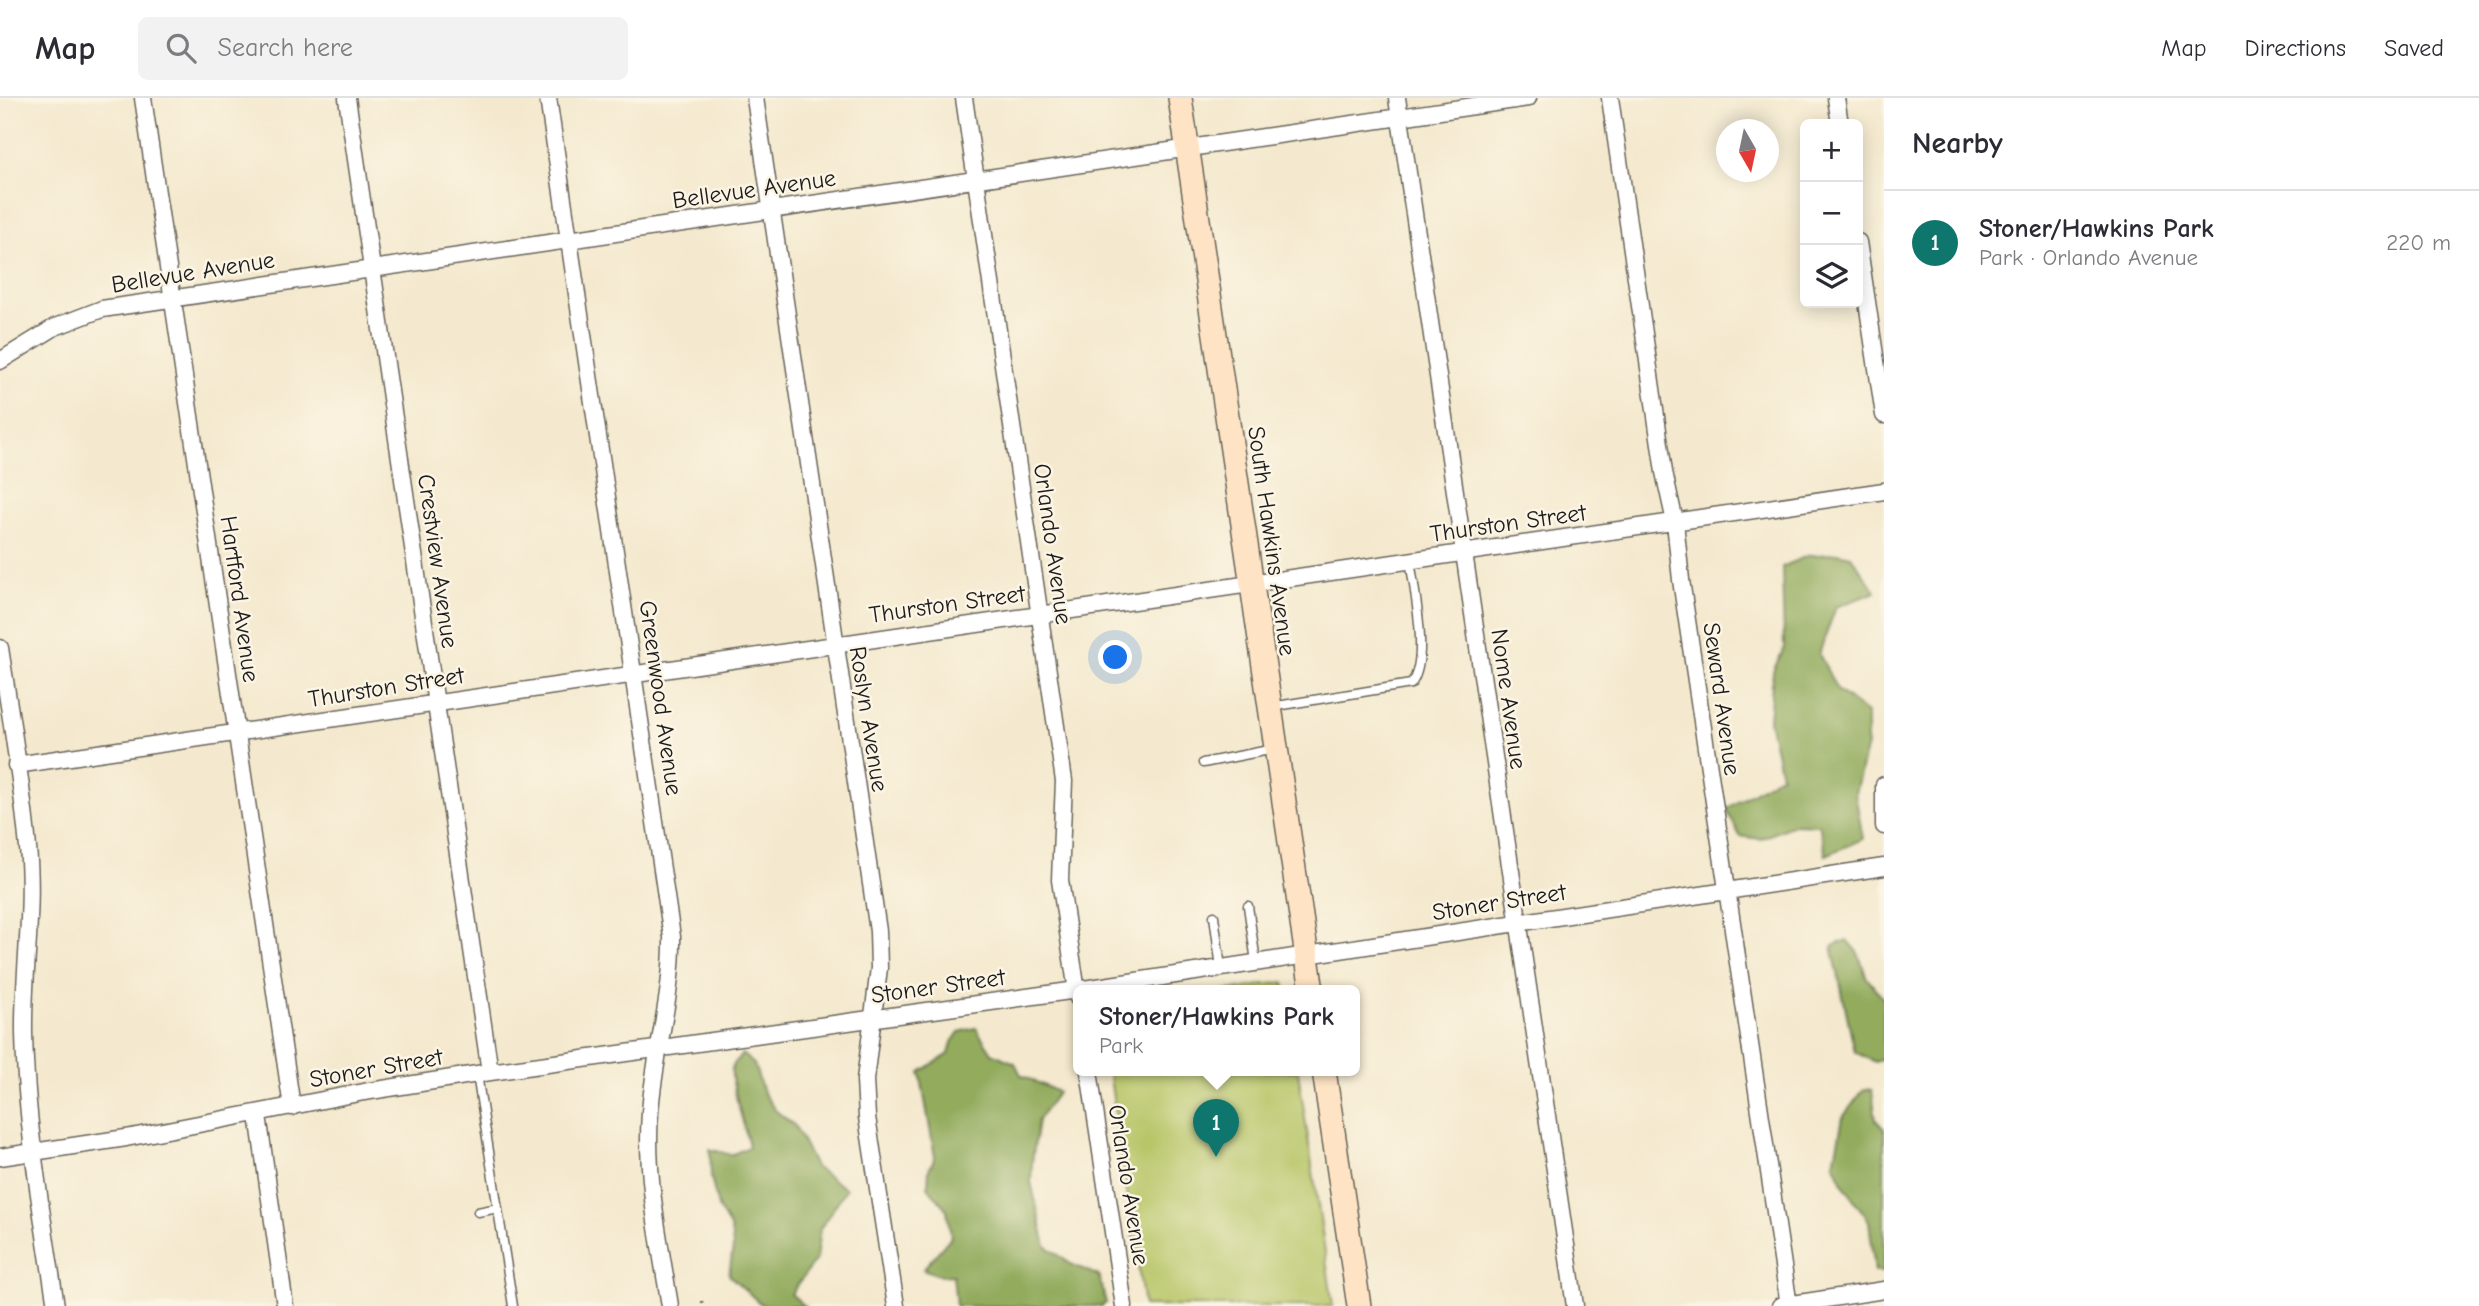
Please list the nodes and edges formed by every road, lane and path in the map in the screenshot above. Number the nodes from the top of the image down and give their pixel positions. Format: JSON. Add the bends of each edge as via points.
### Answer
{"nodes":[{"id":1,"x":143,"y":98,"type":"edge"},
{"id":2,"x":346,"y":98,"type":"edge"},
{"id":3,"x":548,"y":98,"type":"edge"},
{"id":4,"x":755,"y":98,"type":"edge"},
{"id":5,"x":964,"y":98,"type":"edge"},
{"id":6,"x":1180,"y":98,"type":"edge"},
{"id":7,"x":1396,"y":98,"type":"edge"},
{"id":8,"x":1528,"y":98,"type":"edge"},
{"id":9,"x":1610,"y":98,"type":"edge"},
{"id":10,"x":1836,"y":98,"type":"edge"},
{"id":11,"x":1399,"y":117,"type":"junction"},
{"id":12,"x":1839,"y":119,"type":"edge"},
{"id":13,"x":1187,"y":148,"type":"junction"},
{"id":14,"x":974,"y":179,"type":"junction"},
{"id":15,"x":770,"y":209,"type":"junction"},
{"id":16,"x":569,"y":238,"type":"junction"},
{"id":17,"x":1858,"y":245,"type":"edge"},
{"id":18,"x":373,"y":268,"type":"junction"},
{"id":19,"x":173,"y":297,"type":"junction"},
{"id":20,"x":0,"y":361,"type":"edge"},
{"id":21,"x":1884,"y":415,"type":"edge"},
{"id":22,"x":1884,"y":491,"type":"edge"},
{"id":23,"x":1675,"y":522,"type":"junction"},
{"id":24,"x":1464,"y":552,"type":"junction"},
{"id":25,"x":1410,"y":559,"type":"junction"},
{"id":26,"x":1252,"y":584,"type":"junction"},
{"id":27,"x":1040,"y":614,"type":"junction"},
{"id":28,"x":834,"y":643,"type":"junction"},
{"id":29,"x":0,"y":648,"type":"edge"},
{"id":30,"x":632,"y":673,"type":"junction"},
{"id":31,"x":436,"y":702,"type":"junction"},
{"id":32,"x":1270,"y":707,"type":"junction"},
{"id":33,"x":235,"y":732,"type":"junction"},
{"id":34,"x":1277,"y":748,"type":"junction"},
{"id":35,"x":1203,"y":763,"type":"dead end"},
{"id":36,"x":16,"y":765,"type":"junction"},
{"id":37,"x":1884,"y":785,"type":"edge"},
{"id":38,"x":1884,"y":826,"type":"edge"},
{"id":39,"x":1884,"y":867,"type":"edge"},
{"id":40,"x":1726,"y":890,"type":"junction"},
{"id":41,"x":1248,"y":906,"type":"dead end"},
{"id":42,"x":1214,"y":916,"type":"dead end"},
{"id":43,"x":1518,"y":922,"type":"junction"},
{"id":44,"x":1306,"y":954,"type":"junction"},
{"id":45,"x":1256,"y":962,"type":"junction"},
{"id":46,"x":1221,"y":968,"type":"junction"},
{"id":47,"x":1076,"y":985,"type":"edge"},
{"id":48,"x":1127,"y":985,"type":"edge"},
{"id":49,"x":1311,"y":985,"type":"edge"},
{"id":50,"x":1073,"y":994,"type":"edge"},
{"id":51,"x":872,"y":1019,"type":"junction"},
{"id":52,"x":660,"y":1050,"type":"junction"},
{"id":53,"x":484,"y":1073,"type":"junction"},
{"id":54,"x":1090,"y":1076,"type":"edge"},
{"id":55,"x":1325,"y":1076,"type":"edge"},
{"id":56,"x":292,"y":1107,"type":"junction"},
{"id":57,"x":258,"y":1115,"type":"junction"},
{"id":58,"x":33,"y":1152,"type":"junction"},
{"id":59,"x":0,"y":1157,"type":"edge"},
{"id":60,"x":498,"y":1208,"type":"junction"},
{"id":61,"x":478,"y":1212,"type":"dead end"},
{"id":62,"x":1884,"y":1290,"type":"edge"},
{"id":63,"x":702,"y":1301,"type":"dead end"},
{"id":64,"x":56,"y":1306,"type":"edge"},
{"id":65,"x":285,"y":1306,"type":"edge"},
{"id":66,"x":513,"y":1306,"type":"edge"},
{"id":67,"x":670,"y":1306,"type":"edge"},
{"id":68,"x":703,"y":1306,"type":"edge"},
{"id":69,"x":896,"y":1306,"type":"edge"},
{"id":70,"x":1124,"y":1306,"type":"edge"},
{"id":71,"x":1359,"y":1306,"type":"edge"},
{"id":72,"x":1575,"y":1306,"type":"edge"},
{"id":73,"x":1785,"y":1306,"type":"edge"}],
"edges":[{"from":1,"to":19,"type":"street","name":"Hartford Avenue"},
{"from":2,"to":18,"type":"street","name":"Crestview Avenue"},
{"from":3,"to":16,"type":"street","name":"Greenwood Avenue"},
{"from":4,"to":15,"type":"street","name":"Roslyn Avenue"},
{"from":5,"to":14,"type":"street","name":"Orlando Avenue"},
{"from":6,"to":13,"type":"street","name":"South Hawkins Avenue"},
{"from":7,"to":11,"type":"street","name":"Nome Avenue"},
{"from":8,"to":11,"type":"street","name":"Bellevue Avenue"},
{"from":9,"to":23,"type":"street","name":"Seward Avenue"},
{"from":10,"to":12,"type":"street"},
{"from":11,"to":13,"type":"street","name":"Bellevue Avenue"},
{"from":11,"to":24,"type":"street","name":"Nome Avenue"},
{"from":13,"to":14,"type":"street","name":"Bellevue Avenue"},
{"from":13,"to":26,"type":"street","name":"South Hawkins Avenue"},
{"from":14,"to":15,"type":"street","name":"Bellevue Avenue"},
{"from":14,"to":27,"type":"street","name":"Orlando Avenue"},
{"from":15,"to":16,"type":"street","name":"Bellevue Avenue"},
{"from":15,"to":28,"type":"street","name":"Roslyn Avenue"},
{"from":16,"to":18,"type":"street","name":"Bellevue Avenue"},
{"from":16,"to":30,"type":"street","name":"Greenwood Avenue"},
{"from":17,"to":21,"type":"street"},
{"from":18,"to":19,"type":"street","name":"Bellevue Avenue"},
{"from":18,"to":31,"type":"street","name":"Crestview Avenue"},
{"from":19,"to":20,"type":"street","name":"Bellevue Avenue","via":[[78,316]]},
{"from":19,"to":33,"type":"street","name":"Hartford Avenue"},
{"from":22,"to":23,"type":"street","name":"Thurston Street"},
{"from":23,"to":24,"type":"street","name":"Thurston Street"},
{"from":23,"to":40,"type":"street","name":"Seward Avenue"},
{"from":24,"to":25,"type":"street","name":"Thurston Street"},
{"from":24,"to":43,"type":"street","name":"Nome Avenue"},
{"from":25,"to":26,"type":"street","name":"Thurston Street"},
{"from":25,"to":32,"type":"lane","via":[[1420,658],[1418,675],[1411,684]]},
{"from":26,"to":27,"type":"street","name":"Thurston Street"},
{"from":26,"to":32,"type":"street","name":"South Hawkins Avenue"},
{"from":27,"to":28,"type":"street","name":"Thurston Street"},
{"from":27,"to":47,"type":"street","name":"Orlando Avenue","via":[[1064,781],[1060,880]]},
{"from":28,"to":30,"type":"street","name":"Thurston Street"},
{"from":28,"to":51,"type":"street","name":"Roslyn Avenue","via":[[878,931],[879,968]]},
{"from":29,"to":36,"type":"street"},
{"from":30,"to":31,"type":"street","name":"Thurston Street"},
{"from":30,"to":52,"type":"street","name":"Greenwood Avenue","via":[[671,937],[670,999]]},
{"from":31,"to":33,"type":"street","name":"Thurston Street"},
{"from":31,"to":53,"type":"street","name":"Crestview Avenue"},
{"from":32,"to":34,"type":"street","name":"South Hawkins Avenue"},
{"from":33,"to":36,"type":"street","name":"Thurston Street"},
{"from":33,"to":56,"type":"street","name":"Hartford Avenue"},
{"from":34,"to":35,"type":"lane"},
{"from":34,"to":44,"type":"street","name":"South Hawkins Avenue"},
{"from":36,"to":58,"type":"street","via":[[31,897],[24,1032]]},
{"from":37,"to":38,"type":"street"},
{"from":39,"to":40,"type":"street","name":"Stoner Street"},
{"from":40,"to":43,"type":"street","name":"Stoner Street"},
{"from":40,"to":73,"type":"street","name":"Seward Avenue"},
{"from":41,"to":45,"type":"lane"},
{"from":42,"to":46,"type":"lane"},
{"from":43,"to":44,"type":"street","name":"Stoner Street"},
{"from":43,"to":72,"type":"street","name":"Nome Avenue"},
{"from":44,"to":45,"type":"street","name":"Stoner Street"},
{"from":44,"to":49,"type":"street","name":"South Hawkins Avenue"},
{"from":45,"to":46,"type":"street","name":"Stoner Street"},
{"from":46,"to":48,"type":"street","name":"Stoner Street"},
{"from":50,"to":51,"type":"street","name":"Stoner Street"},
{"from":51,"to":52,"type":"street","name":"Stoner Street"},
{"from":51,"to":69,"type":"street","name":"Roslyn Avenue","via":[[865,1080],[867,1117]]},
{"from":52,"to":53,"type":"street","name":"Stoner Street"},
{"from":52,"to":67,"type":"street","name":"Greenwood Avenue","via":[[649,1149]]},
{"from":53,"to":56,"type":"street","name":"Stoner Street"},
{"from":53,"to":60,"type":"lane"},
{"from":54,"to":70,"type":"street","name":"Orlando Avenue"},
{"from":55,"to":71,"type":"street"},
{"from":56,"to":57,"type":"street","name":"Stoner Street"},
{"from":57,"to":58,"type":"street","name":"Stoner Street"},
{"from":57,"to":65,"type":"street"},
{"from":58,"to":59,"type":"street","name":"Stoner Street"},
{"from":58,"to":64,"type":"street"},
{"from":60,"to":61,"type":"lane"},
{"from":60,"to":66,"type":"lane"},
{"from":62,"to":73,"type":"street"},
{"from":63,"to":68,"type":"path"}]}
